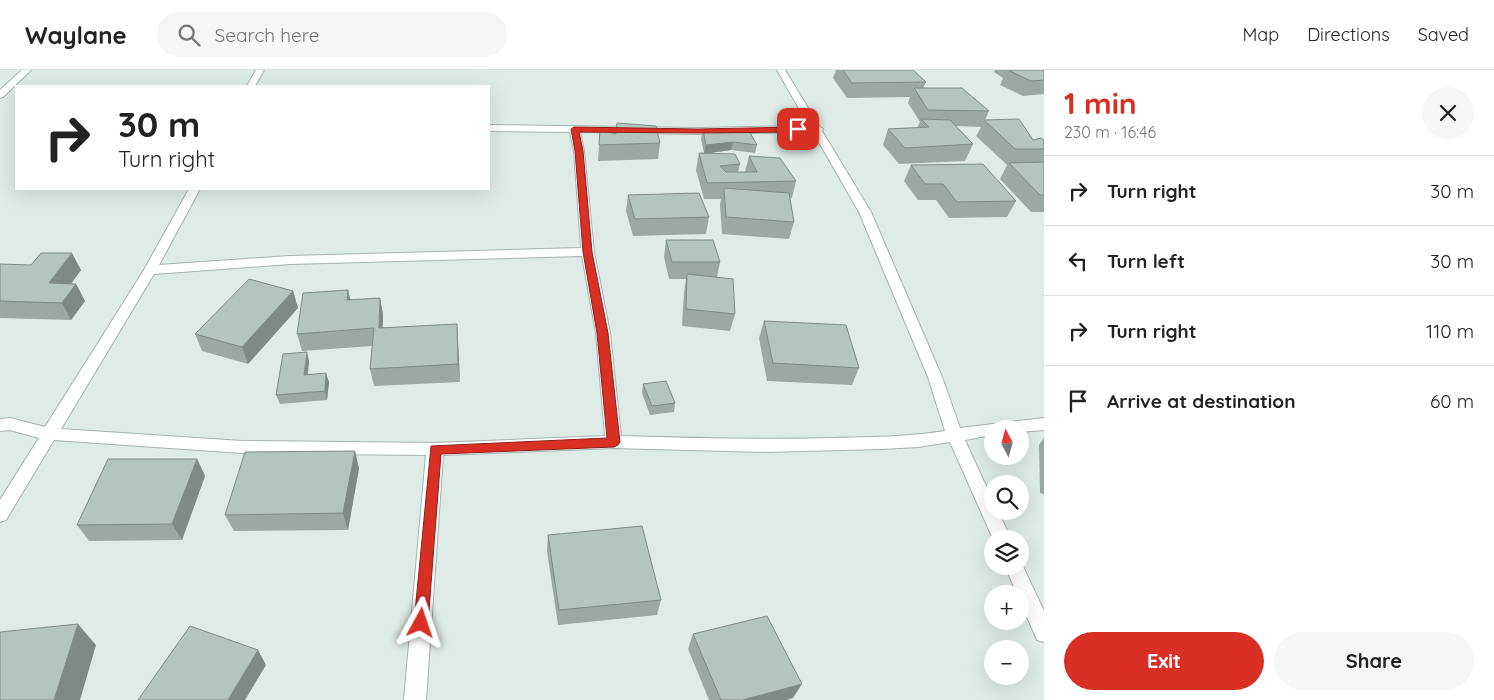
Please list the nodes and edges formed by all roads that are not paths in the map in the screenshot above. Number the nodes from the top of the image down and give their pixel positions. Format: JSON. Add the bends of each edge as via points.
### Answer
{"nodes":[{"id":1,"x":27,"y":70,"type":"edge"},
{"id":2,"x":260,"y":70,"type":"edge"},
{"id":3,"x":781,"y":70,"type":"edge"},
{"id":4,"x":252,"y":85,"type":"edge"},
{"id":5,"x":0,"y":95,"type":"edge"},
{"id":6,"x":490,"y":128,"type":"edge"},
{"id":7,"x":574,"y":129,"type":"junction"},
{"id":8,"x":818,"y":129,"type":"junction"},
{"id":9,"x":193,"y":190,"type":"edge"},
{"id":10,"x":588,"y":252,"type":"junction"},
{"id":11,"x":150,"y":270,"type":"junction"},
{"id":12,"x":0,"y":424,"type":"edge"},
{"id":13,"x":1044,"y":424,"type":"edge"},
{"id":14,"x":1029,"y":426,"type":"edge"},
{"id":15,"x":984,"y":430,"type":"edge"},
{"id":16,"x":48,"y":434,"type":"junction"},
{"id":17,"x":954,"y":434,"type":"junction"},
{"id":18,"x":614,"y":442,"type":"junction"},
{"id":19,"x":435,"y":449,"type":"junction"},
{"id":20,"x":0,"y":514,"type":"edge"},
{"id":21,"x":998,"y":530,"type":"edge"},
{"id":22,"x":1018,"y":575,"type":"edge"},
{"id":23,"x":1044,"y":633,"type":"edge"},
{"id":24,"x":415,"y":700,"type":"edge"}],
"edges":[{"from":1,"to":5,"type":"street"},
{"from":2,"to":4,"type":"street"},
{"from":3,"to":8,"type":"street"},
{"from":6,"to":7,"type":"street"},
{"from":7,"to":8,"type":"street"},
{"from":7,"to":10,"type":"street"},
{"from":8,"to":17,"type":"street","via":[[865,212],[935,376]]},
{"from":9,"to":11,"type":"street"},
{"from":10,"to":11,"type":"street","via":[[290,260]]},
{"from":10,"to":18,"type":"street","via":[[602,333]]},
{"from":11,"to":16,"type":"street"},
{"from":12,"to":16,"type":"street"},
{"from":13,"to":14,"type":"street"},
{"from":15,"to":17,"type":"street"},
{"from":16,"to":19,"type":"street","via":[[242,447]]},
{"from":16,"to":20,"type":"street"},
{"from":17,"to":18,"type":"street","via":[[918,441],[872,444],[765,446]]},
{"from":17,"to":21,"type":"street"},
{"from":18,"to":19,"type":"street"},
{"from":19,"to":24,"type":"street"},
{"from":22,"to":23,"type":"street"}]}
